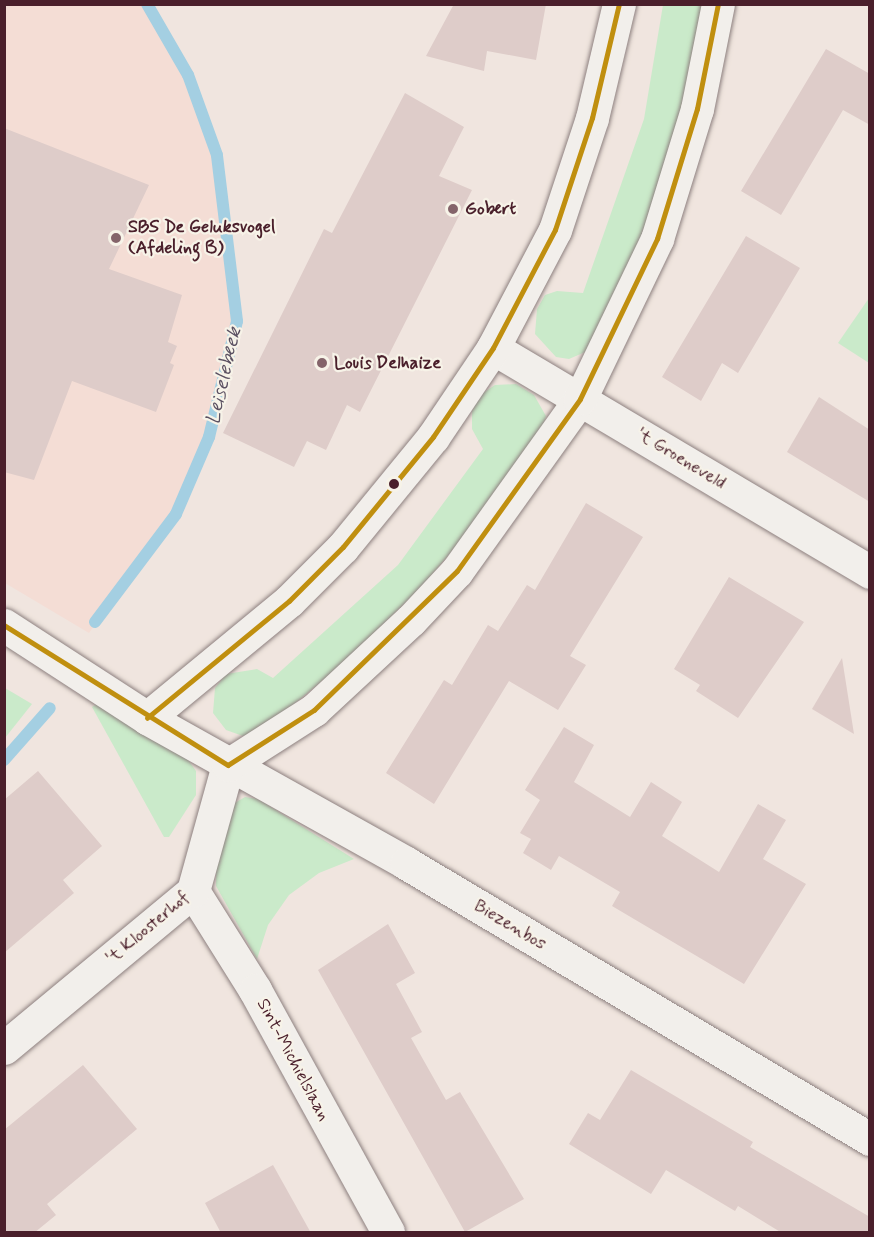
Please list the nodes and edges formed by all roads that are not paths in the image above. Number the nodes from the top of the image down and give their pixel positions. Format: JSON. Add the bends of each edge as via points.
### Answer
{"nodes":[{"id":1,"x":619,"y":4,"type":"edge"},
{"id":2,"x":718,"y":4,"type":"edge"},
{"id":3,"x":493,"y":348,"type":"junction"},
{"id":4,"x":579,"y":399,"type":"junction"},
{"id":5,"x":870,"y":572,"type":"edge"},
{"id":6,"x":4,"y":625,"type":"edge"},
{"id":7,"x":147,"y":718,"type":"junction"},
{"id":8,"x":228,"y":765,"type":"junction"},
{"id":9,"x":193,"y":891,"type":"junction"},
{"id":10,"x":4,"y":1048,"type":"edge"},
{"id":11,"x":870,"y":1139,"type":"edge"},
{"id":12,"x":388,"y":1233,"type":"edge"}],
"edges":[{"from":1,"to":3,"type":"street","via":[[592,118],[555,230]]},
{"from":2,"to":4,"type":"street","via":[[697,109],[657,239]]},
{"from":3,"to":4,"type":"street","name":"'t Groeneveld"},
{"from":3,"to":7,"type":"street","via":[[433,437],[343,547],[289,601]]},
{"from":4,"to":5,"type":"street","name":"'t Groeneveld"},
{"from":4,"to":8,"type":"street","via":[[458,571],[419,612],[314,710]]},
{"from":6,"to":7,"type":"street"},
{"from":7,"to":8,"type":"street","name":"Biezenbos"},
{"from":8,"to":9,"type":"street","name":"'t Kloosterhof"},
{"from":8,"to":11,"type":"street","name":"Biezenbos","via":[[406,863]]},
{"from":9,"to":10,"type":"street","name":"'t Kloosterhof"},
{"from":9,"to":12,"type":"street","name":"Sint-Michielslaan","via":[[255,990]]}]}
